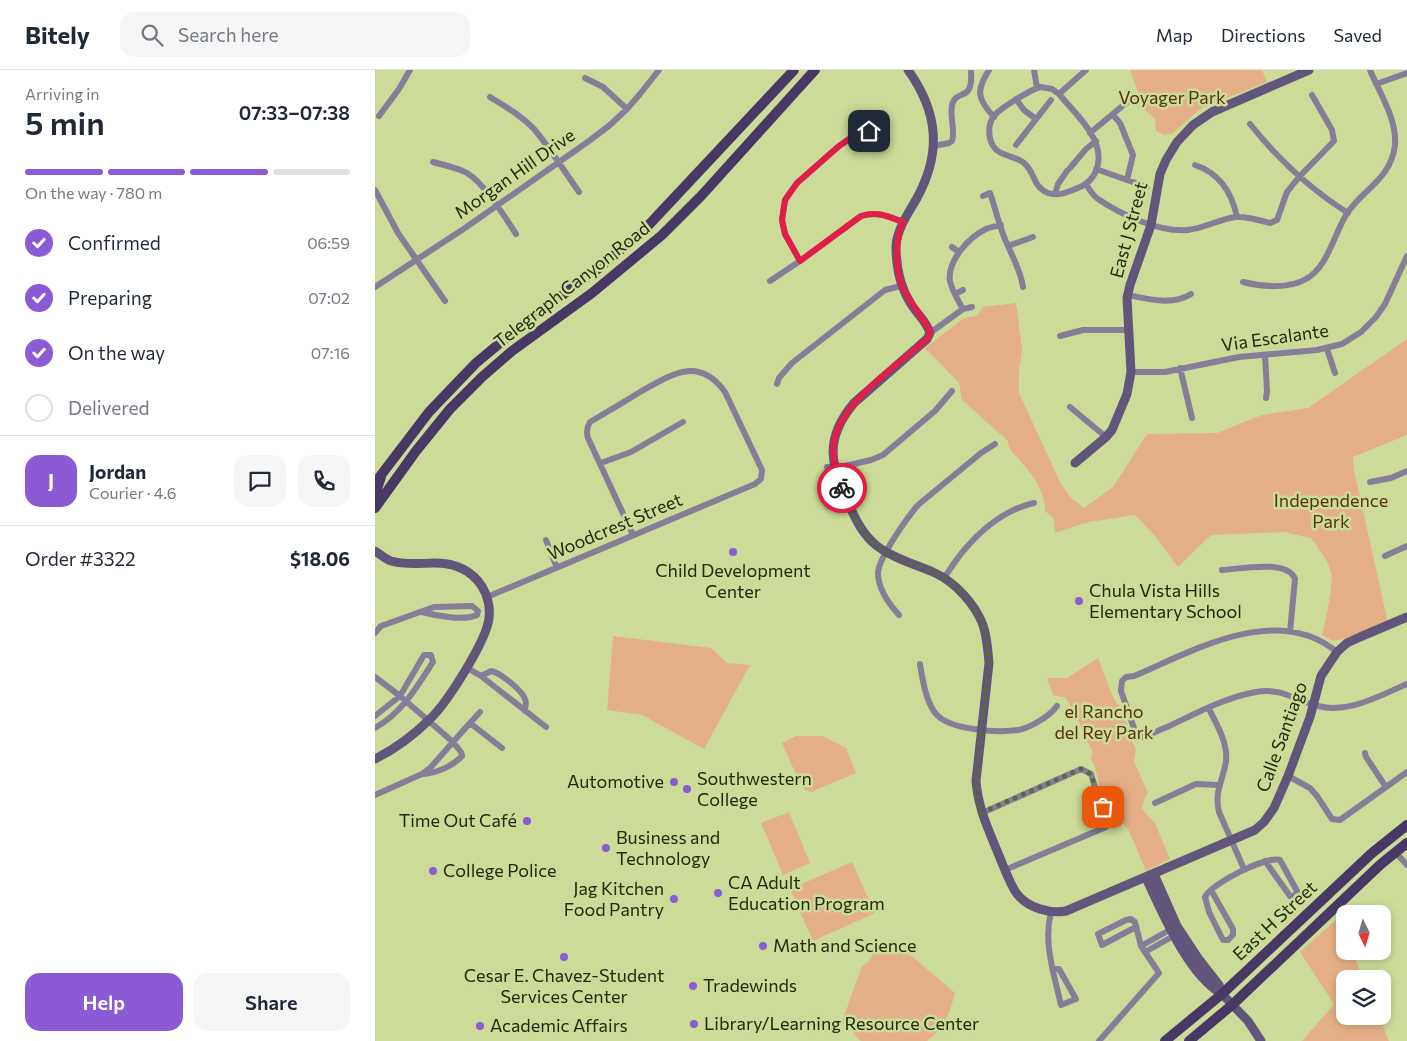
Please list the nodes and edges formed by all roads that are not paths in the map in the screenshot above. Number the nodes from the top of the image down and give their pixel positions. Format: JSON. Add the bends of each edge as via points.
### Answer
{"nodes":[{"id":1,"x":410,"y":70,"type":"edge"},
{"id":2,"x":659,"y":70,"type":"edge"},
{"id":3,"x":793,"y":70,"type":"edge"},
{"id":4,"x":815,"y":70,"type":"edge"},
{"id":5,"x":908,"y":70,"type":"edge"},
{"id":6,"x":989,"y":70,"type":"edge"},
{"id":7,"x":1034,"y":70,"type":"edge"},
{"id":8,"x":1086,"y":70,"type":"edge"},
{"id":9,"x":1309,"y":70,"type":"edge"},
{"id":10,"x":1370,"y":70,"type":"edge"},
{"id":11,"x":969,"y":71,"type":"edge"},
{"id":12,"x":1407,"y":73,"type":"edge"},
{"id":13,"x":585,"y":78,"type":"dead end"},
{"id":14,"x":983,"y":78,"type":"junction"},
{"id":15,"x":1376,"y":84,"type":"junction"},
{"id":16,"x":1037,"y":88,"type":"junction"},
{"id":17,"x":1059,"y":94,"type":"junction"},
{"id":18,"x":1312,"y":96,"type":"dead end"},
{"id":19,"x":490,"y":97,"type":"dead end"},
{"id":20,"x":1132,"y":98,"type":"dead end"},
{"id":21,"x":1016,"y":99,"type":"junction"},
{"id":22,"x":1051,"y":100,"type":"dead end"},
{"id":23,"x":627,"y":108,"type":"junction"},
{"id":24,"x":1113,"y":115,"type":"junction"},
{"id":25,"x":379,"y":116,"type":"dead end"},
{"id":26,"x":994,"y":116,"type":"junction"},
{"id":27,"x":1036,"y":119,"type":"junction"},
{"id":28,"x":1250,"y":124,"type":"dead end"},
{"id":29,"x":1090,"y":132,"type":"junction"},
{"id":30,"x":1096,"y":141,"type":"junction"},
{"id":31,"x":879,"y":142,"type":"dead end"},
{"id":32,"x":1016,"y":145,"type":"dead end"},
{"id":33,"x":934,"y":146,"type":"junction"},
{"id":34,"x":433,"y":162,"type":"dead end"},
{"id":35,"x":559,"y":162,"type":"junction"},
{"id":36,"x":1195,"y":165,"type":"dead end"},
{"id":37,"x":1096,"y":169,"type":"junction"},
{"id":38,"x":1299,"y":177,"type":"junction"},
{"id":39,"x":1127,"y":180,"type":"junction"},
{"id":40,"x":1086,"y":184,"type":"junction"},
{"id":41,"x":1147,"y":186,"type":"dead end"},
{"id":42,"x":375,"y":190,"type":"edge"},
{"id":43,"x":579,"y":192,"type":"dead end"},
{"id":44,"x":1055,"y":194,"type":"junction"},
{"id":45,"x":983,"y":196,"type":"dead end"},
{"id":46,"x":497,"y":206,"type":"junction"},
{"id":47,"x":1348,"y":213,"type":"junction"},
{"id":48,"x":1237,"y":217,"type":"junction"},
{"id":49,"x":903,"y":222,"type":"junction"},
{"id":50,"x":1001,"y":225,"type":"junction"},
{"id":51,"x":1151,"y":225,"type":"junction"},
{"id":52,"x":516,"y":234,"type":"dead end"},
{"id":53,"x":1033,"y":237,"type":"dead end"},
{"id":54,"x":1008,"y":246,"type":"junction"},
{"id":55,"x":952,"y":247,"type":"dead end"},
{"id":56,"x":959,"y":252,"type":"junction"},
{"id":57,"x":1407,"y":256,"type":"edge"},
{"id":58,"x":417,"y":261,"type":"junction"},
{"id":59,"x":800,"y":261,"type":"junction"},
{"id":60,"x":770,"y":281,"type":"dead end"},
{"id":61,"x":1243,"y":282,"type":"dead end"},
{"id":62,"x":376,"y":284,"type":"edge"},
{"id":63,"x":901,"y":286,"type":"junction"},
{"id":64,"x":1023,"y":287,"type":"dead end"},
{"id":65,"x":963,"y":290,"type":"dead end"},
{"id":66,"x":955,"y":294,"type":"junction"},
{"id":67,"x":1191,"y":294,"type":"dead end"},
{"id":68,"x":1128,"y":295,"type":"junction"},
{"id":69,"x":445,"y":301,"type":"dead end"},
{"id":70,"x":972,"y":307,"type":"dead end"},
{"id":71,"x":963,"y":309,"type":"junction"},
{"id":72,"x":1128,"y":330,"type":"junction"},
{"id":73,"x":930,"y":333,"type":"junction"},
{"id":74,"x":1060,"y":336,"type":"dead end"},
{"id":75,"x":1327,"y":349,"type":"junction"},
{"id":76,"x":1265,"y":355,"type":"junction"},
{"id":77,"x":1180,"y":368,"type":"junction"},
{"id":78,"x":1131,"y":372,"type":"junction"},
{"id":79,"x":1335,"y":373,"type":"dead end"},
{"id":80,"x":777,"y":384,"type":"dead end"},
{"id":81,"x":951,"y":391,"type":"dead end"},
{"id":82,"x":1266,"y":398,"type":"dead end"},
{"id":83,"x":1070,"y":407,"type":"dead end"},
{"id":84,"x":1192,"y":418,"type":"dead end"},
{"id":85,"x":683,"y":422,"type":"dead end"},
{"id":86,"x":1107,"y":437,"type":"junction"},
{"id":87,"x":995,"y":444,"type":"dead end"},
{"id":88,"x":601,"y":463,"type":"junction"},
{"id":89,"x":1075,"y":463,"type":"dead end"},
{"id":90,"x":831,"y":467,"type":"junction"},
{"id":91,"x":1407,"y":471,"type":"edge"},
{"id":92,"x":382,"y":474,"type":"junction"},
{"id":93,"x":1370,"y":482,"type":"dead end"},
{"id":94,"x":375,"y":483,"type":"edge"},
{"id":95,"x":375,"y":495,"type":"edge"},
{"id":96,"x":1034,"y":503,"type":"dead end"},
{"id":97,"x":375,"y":508,"type":"edge"},
{"id":98,"x":633,"y":535,"type":"junction"},
{"id":99,"x":546,"y":540,"type":"dead end"},
{"id":100,"x":1407,"y":546,"type":"edge"},
{"id":101,"x":375,"y":551,"type":"edge"},
{"id":102,"x":887,"y":552,"type":"junction"},
{"id":103,"x":1385,"y":556,"type":"dead end"},
{"id":104,"x":557,"y":568,"type":"junction"},
{"id":105,"x":1222,"y":570,"type":"dead end"},
{"id":106,"x":944,"y":578,"type":"junction"},
{"id":107,"x":487,"y":597,"type":"junction"},
{"id":108,"x":422,"y":612,"type":"junction"},
{"id":109,"x":899,"y":615,"type":"dead end"},
{"id":110,"x":1407,"y":617,"type":"edge"},
{"id":111,"x":1291,"y":632,"type":"junction"},
{"id":112,"x":375,"y":633,"type":"edge"},
{"id":113,"x":1337,"y":652,"type":"junction"},
{"id":114,"x":920,"y":664,"type":"dead end"},
{"id":115,"x":466,"y":667,"type":"junction"},
{"id":116,"x":481,"y":676,"type":"junction"},
{"id":117,"x":375,"y":677,"type":"edge"},
{"id":118,"x":1407,"y":684,"type":"edge"},
{"id":119,"x":400,"y":696,"type":"junction"},
{"id":120,"x":407,"y":701,"type":"junction"},
{"id":121,"x":1313,"y":704,"type":"junction"},
{"id":122,"x":1057,"y":706,"type":"dead end"},
{"id":123,"x":1209,"y":709,"type":"junction"},
{"id":124,"x":525,"y":711,"type":"junction"},
{"id":125,"x":480,"y":712,"type":"dead end"},
{"id":126,"x":375,"y":716,"type":"edge"},
{"id":127,"x":429,"y":720,"type":"junction"},
{"id":128,"x":470,"y":724,"type":"junction"},
{"id":129,"x":546,"y":727,"type":"dead end"},
{"id":130,"x":375,"y":728,"type":"edge"},
{"id":131,"x":982,"y":729,"type":"junction"},
{"id":132,"x":453,"y":742,"type":"junction"},
{"id":133,"x":502,"y":748,"type":"dead end"},
{"id":134,"x":1365,"y":753,"type":"dead end"},
{"id":135,"x":375,"y":759,"type":"edge"},
{"id":136,"x":1407,"y":772,"type":"edge"},
{"id":137,"x":422,"y":774,"type":"junction"},
{"id":138,"x":1288,"y":776,"type":"junction"},
{"id":139,"x":1219,"y":785,"type":"junction"},
{"id":140,"x":1386,"y":787,"type":"junction"},
{"id":141,"x":375,"y":795,"type":"edge"},
{"id":142,"x":1155,"y":803,"type":"dead end"},
{"id":143,"x":981,"y":813,"type":"junction"},
{"id":144,"x":1407,"y":825,"type":"edge"},
{"id":145,"x":1231,"y":841,"type":"junction"},
{"id":146,"x":1407,"y":843,"type":"edge"},
{"id":147,"x":1396,"y":853,"type":"junction"},
{"id":148,"x":1265,"y":861,"type":"junction"},
{"id":149,"x":1407,"y":865,"type":"edge"},
{"id":150,"x":1244,"y":869,"type":"junction"},
{"id":151,"x":1005,"y":870,"type":"junction"},
{"id":152,"x":1150,"y":876,"type":"junction"},
{"id":153,"x":1211,"y":890,"type":"junction"},
{"id":154,"x":1051,"y":912,"type":"junction"},
{"id":155,"x":1135,"y":927,"type":"junction"},
{"id":156,"x":1175,"y":930,"type":"junction"},
{"id":157,"x":1143,"y":949,"type":"junction"},
{"id":158,"x":1053,"y":969,"type":"junction"},
{"id":159,"x":1222,"y":994,"type":"junction"},
{"id":160,"x":1232,"y":1005,"type":"junction"},
{"id":161,"x":1099,"y":1041,"type":"edge"},
{"id":162,"x":1165,"y":1041,"type":"edge"},
{"id":163,"x":1189,"y":1041,"type":"edge"},
{"id":164,"x":1261,"y":1041,"type":"edge"}],
"edges":[{"from":1,"to":25,"type":"street"},
{"from":2,"to":23,"type":"street","name":"Morgan Hill Drive"},
{"from":3,"to":92,"type":"main road","name":"Telegraph Canyon Road","via":[[644,230],[476,363],[429,412]]},
{"from":4,"to":97,"type":"main road","name":"Telegraph Canyon Road","via":[[662,235],[481,377],[450,409]]},
{"from":5,"to":33,"type":"street","via":[[932,116]]},
{"from":6,"to":14,"type":"street"},
{"from":7,"to":16,"type":"street"},
{"from":8,"to":17,"type":"street"},
{"from":9,"to":51,"type":"street","name":"East J Street","via":[[1212,112],[1193,124],[1166,160]]},
{"from":10,"to":15,"type":"street"},
{"from":11,"to":14,"type":"street"},
{"from":11,"to":33,"type":"street","via":[[971,86],[966,94],[955,98],[952,103],[952,141]]},
{"from":12,"to":15,"type":"street"},
{"from":13,"to":23,"type":"street","via":[[603,87]]},
{"from":14,"to":26,"type":"street","via":[[981,99]]},
{"from":15,"to":47,"type":"street","via":[[1393,122],[1394,151],[1383,176]]},
{"from":16,"to":17,"type":"street","via":[[1052,89]]},
{"from":16,"to":21,"type":"street"},
{"from":17,"to":29,"type":"street"},
{"from":18,"to":38,"type":"street","via":[[1335,139]]},
{"from":19,"to":35,"type":"street","via":[[533,129]]},
{"from":20,"to":24,"type":"street"},
{"from":21,"to":26,"type":"street"},
{"from":21,"to":27,"type":"street"},
{"from":22,"to":27,"type":"street"},
{"from":23,"to":35,"type":"street","name":"Morgan Hill Drive","via":[[610,126]]},
{"from":24,"to":29,"type":"street"},
{"from":24,"to":39,"type":"street","via":[[1120,123],[1133,155]]},
{"from":26,"to":44,"type":"street","via":[[989,135],[993,147],[1018,158],[1029,168],[1034,182],[1042,190]]},
{"from":27,"to":32,"type":"street"},
{"from":28,"to":38,"type":"street"},
{"from":29,"to":30,"type":"street"},
{"from":30,"to":37,"type":"street","via":[[1100,155]]},
{"from":30,"to":44,"type":"street","via":[[1057,184]]},
{"from":31,"to":59,"type":"street","via":[[869,131],[861,131],[797,183],[785,200],[782,220],[785,234]]},
{"from":33,"to":49,"type":"street","via":[[923,186]]},
{"from":34,"to":46,"type":"street","via":[[468,174]]},
{"from":35,"to":43,"type":"street"},
{"from":35,"to":46,"type":"street","name":"Morgan Hill Drive"},
{"from":36,"to":48,"type":"street","via":[[1202,167],[1225,187]]},
{"from":37,"to":39,"type":"street"},
{"from":37,"to":40,"type":"street"},
{"from":38,"to":47,"type":"street","via":[[1323,198]]},
{"from":38,"to":48,"type":"street","via":[[1287,192],[1275,222]]},
{"from":39,"to":41,"type":"street"},
{"from":40,"to":44,"type":"street"},
{"from":40,"to":51,"type":"street","via":[[1097,198]]},
{"from":42,"to":58,"type":"street"},
{"from":45,"to":50,"type":"street","via":[[990,193]]},
{"from":46,"to":52,"type":"street"},
{"from":46,"to":58,"type":"street","name":"Morgan Hill Drive"},
{"from":47,"to":61,"type":"street","via":[[1321,266],[1309,278],[1282,286]]},
{"from":48,"to":51,"type":"street","via":[[1185,231]]},
{"from":49,"to":59,"type":"street","via":[[880,214],[861,216]]},
{"from":49,"to":63,"type":"street","via":[[896,245]]},
{"from":50,"to":54,"type":"street"},
{"from":50,"to":56,"type":"street","via":[[985,229]]},
{"from":51,"to":68,"type":"street","name":"East J Street"},
{"from":53,"to":54,"type":"street"},
{"from":54,"to":64,"type":"street","via":[[1022,276]]},
{"from":55,"to":56,"type":"street"},
{"from":56,"to":66,"type":"street","via":[[950,270]]},
{"from":57,"to":75,"type":"street","name":"Via Escalante","via":[[1376,317],[1355,336]]},
{"from":58,"to":62,"type":"street","name":"Morgan Hill Drive"},
{"from":58,"to":69,"type":"street"},
{"from":59,"to":60,"type":"street"},
{"from":63,"to":73,"type":"street"},
{"from":63,"to":80,"type":"street","via":[[885,290],[792,363]]},
{"from":65,"to":66,"type":"street"},
{"from":66,"to":71,"type":"street"},
{"from":67,"to":68,"type":"street","via":[[1163,302]]},
{"from":68,"to":72,"type":"street","name":"East J Street"},
{"from":70,"to":71,"type":"street"},
{"from":71,"to":73,"type":"street"},
{"from":72,"to":74,"type":"street","via":[[1083,330]]},
{"from":72,"to":78,"type":"street","name":"East J Street"},
{"from":73,"to":90,"type":"street","via":[[845,414],[834,440]]},
{"from":75,"to":76,"type":"street","name":"Via Escalante"},
{"from":75,"to":79,"type":"street"},
{"from":76,"to":77,"type":"street","name":"Via Escalante"},
{"from":76,"to":82,"type":"street"},
{"from":77,"to":78,"type":"street","name":"Via Escalante"},
{"from":77,"to":84,"type":"street"},
{"from":78,"to":86,"type":"street","name":"East J Street","via":[[1127,394]]},
{"from":81,"to":90,"type":"street","via":[[935,411],[883,455],[869,461]]},
{"from":83,"to":86,"type":"street"},
{"from":85,"to":88,"type":"street","via":[[631,452]]},
{"from":86,"to":89,"type":"street","name":"East J Street"},
{"from":87,"to":102,"type":"street","via":[[918,506]]},
{"from":88,"to":98,"type":"street"},
{"from":88,"to":98,"type":"street","name":"Woodcrest Street","via":[[587,435],[590,422],[671,374],[683,371],[710,377],[719,384],[763,470],[761,480],[755,484]]},
{"from":90,"to":102,"type":"street","via":[[863,530]]},
{"from":91,"to":93,"type":"street"},
{"from":92,"to":94,"type":"main road","name":"Telegraph Canyon Road"},
{"from":92,"to":95,"type":"main road"},
{"from":96,"to":106,"type":"street","via":[[1004,515],[980,534]]},
{"from":98,"to":104,"type":"street","name":"Woodcrest Street"},
{"from":99,"to":104,"type":"street"},
{"from":100,"to":103,"type":"street"},
{"from":101,"to":107,"type":"street","via":[[389,561],[452,564],[474,577]]},
{"from":102,"to":106,"type":"street"},
{"from":102,"to":109,"type":"street","via":[[878,576],[887,600]]},
{"from":104,"to":107,"type":"street","name":"Woodcrest Street"},
{"from":105,"to":111,"type":"street","via":[[1263,566],[1287,570],[1293,575]]},
{"from":106,"to":131,"type":"street","via":[[969,602],[983,625],[989,663]]},
{"from":107,"to":115,"type":"street","via":[[488,625]]},
{"from":108,"to":108,"type":"street","via":[[465,617],[478,611],[472,606],[434,607]]},
{"from":108,"to":112,"type":"street","via":[[381,626]]},
{"from":110,"to":113,"type":"street","name":"Calle Santiago","via":[[1360,637]]},
{"from":111,"to":113,"type":"street","via":[[1314,639]]},
{"from":111,"to":123,"type":"street","via":[[1254,632],[1221,639],[1126,677],[1120,685],[1136,734],[1142,737]]},
{"from":113,"to":121,"type":"street","name":"Calle Santiago","via":[[1321,676]]},
{"from":114,"to":131,"type":"street","via":[[926,693],[937,715],[949,724]]},
{"from":115,"to":116,"type":"street"},
{"from":115,"to":127,"type":"street"},
{"from":116,"to":124,"type":"street"},
{"from":116,"to":124,"type":"street","via":[[491,671],[499,674],[522,694]]},
{"from":117,"to":119,"type":"street"},
{"from":118,"to":121,"type":"street","via":[[1355,705],[1335,708]]},
{"from":119,"to":120,"type":"street"},
{"from":119,"to":120,"type":"street","via":[[424,655],[431,655],[433,662]]},
{"from":119,"to":126,"type":"street"},
{"from":120,"to":127,"type":"street"},
{"from":120,"to":130,"type":"street"},
{"from":121,"to":123,"type":"street","via":[[1283,692],[1265,691],[1247,694]]},
{"from":121,"to":138,"type":"street","name":"Calle Santiago"},
{"from":122,"to":131,"type":"street","via":[[1047,716],[1020,730]]},
{"from":123,"to":139,"type":"street","via":[[1226,750]]},
{"from":124,"to":129,"type":"street"},
{"from":125,"to":128,"type":"street"},
{"from":127,"to":132,"type":"street"},
{"from":127,"to":135,"type":"street","via":[[407,740]]},
{"from":128,"to":132,"type":"street"},
{"from":128,"to":133,"type":"street"},
{"from":131,"to":143,"type":"street","via":[[976,781]]},
{"from":132,"to":137,"type":"street"},
{"from":132,"to":137,"type":"street","via":[[462,756],[456,762]]},
{"from":134,"to":140,"type":"street"},
{"from":136,"to":140,"type":"street"},
{"from":137,"to":141,"type":"street"},
{"from":138,"to":140,"type":"street","via":[[1310,788],[1332,819],[1340,820]]},
{"from":138,"to":145,"type":"street","name":"Calle Santiago","via":[[1264,822],[1249,834]]},
{"from":139,"to":142,"type":"street","via":[[1196,784]]},
{"from":139,"to":145,"type":"street","via":[[1217,804]]},
{"from":143,"to":151,"type":"street"},
{"from":143,"to":151,"type":"street","via":[[1081,769],[1091,774],[1098,797],[1109,816],[1106,827]]},
{"from":144,"to":159,"type":"main road","name":"East H Street","via":[[1371,853]]},
{"from":145,"to":150,"type":"street"},
{"from":145,"to":152,"type":"street","name":"Calle Santiago"},
{"from":146,"to":147,"type":"main road","name":"East H Street"},
{"from":147,"to":149,"type":"street"},
{"from":147,"to":160,"type":"main road","name":"East H Street"},
{"from":148,"to":148,"type":"street","via":[[1290,896],[1295,896],[1297,891],[1280,860]]},
{"from":148,"to":150,"type":"street"},
{"from":150,"to":153,"type":"street"},
{"from":151,"to":154,"type":"street","via":[[1017,894],[1038,908]]},
{"from":152,"to":154,"type":"street","name":"Calle Santiago","via":[[1071,910]]},
{"from":152,"to":156,"type":"street"},
{"from":153,"to":153,"type":"street","via":[[1205,902],[1223,940],[1231,938],[1233,929]]},
{"from":154,"to":158,"type":"street","via":[[1048,937]]},
{"from":155,"to":155,"type":"street","via":[[1131,919],[1098,934],[1102,946]]},
{"from":155,"to":157,"type":"street"},
{"from":156,"to":157,"type":"street"},
{"from":156,"to":159,"type":"street","via":[[1219,985]]},
{"from":157,"to":161,"type":"street","via":[[1159,973]]},
{"from":158,"to":158,"type":"street","via":[[1059,970],[1076,1000],[1061,1005]]},
{"from":159,"to":160,"type":"street"},
{"from":159,"to":162,"type":"main road","name":"East H Street"},
{"from":160,"to":163,"type":"main road","name":"East H Street"},
{"from":160,"to":164,"type":"street"}]}
